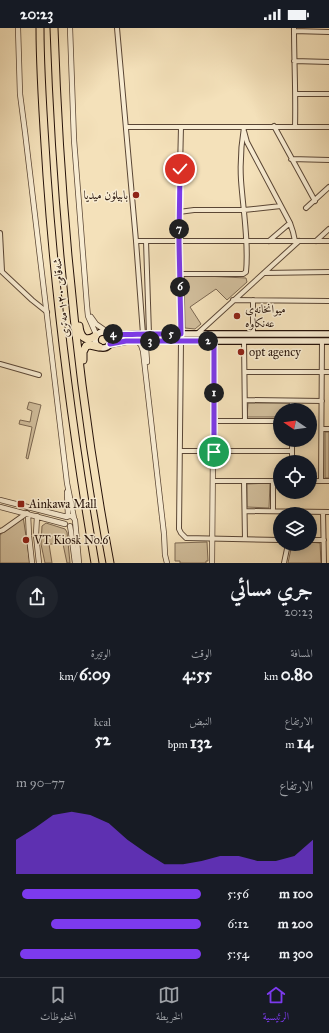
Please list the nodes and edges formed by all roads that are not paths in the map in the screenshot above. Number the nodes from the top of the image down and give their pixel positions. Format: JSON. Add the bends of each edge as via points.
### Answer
{"nodes":[{"id":1,"x":18,"y":28,"type":"edge"},
{"id":2,"x":40,"y":28,"type":"edge"},
{"id":3,"x":54,"y":28,"type":"edge"},
{"id":4,"x":70,"y":28,"type":"edge"},
{"id":5,"x":117,"y":28,"type":"edge"},
{"id":6,"x":294,"y":29,"type":"edge"},
{"id":7,"x":329,"y":32,"type":"edge"},
{"id":8,"x":294,"y":61,"type":"junction"},
{"id":9,"x":329,"y":62,"type":"edge"},
{"id":10,"x":296,"y":94,"type":"junction"},
{"id":11,"x":329,"y":94,"type":"edge"},
{"id":12,"x":274,"y":126,"type":"junction"},
{"id":13,"x":329,"y":126,"type":"edge"},
{"id":14,"x":126,"y":127,"type":"junction"},
{"id":15,"x":181,"y":127,"type":"junction"},
{"id":16,"x":244,"y":127,"type":"junction"},
{"id":17,"x":295,"y":127,"type":"junction"},
{"id":18,"x":291,"y":159,"type":"junction"},
{"id":19,"x":329,"y":160,"type":"edge"},
{"id":20,"x":329,"y":187,"type":"edge"},
{"id":21,"x":327,"y":192,"type":"edge"},
{"id":22,"x":314,"y":201,"type":"junction"},
{"id":23,"x":281,"y":206,"type":"junction"},
{"id":24,"x":306,"y":208,"type":"dead end"},
{"id":25,"x":244,"y":210,"type":"junction"},
{"id":26,"x":179,"y":212,"type":"junction"},
{"id":27,"x":290,"y":223,"type":"junction"},
{"id":28,"x":329,"y":229,"type":"edge"},
{"id":29,"x":0,"y":233,"type":"edge"},
{"id":30,"x":136,"y":241,"type":"junction"},
{"id":31,"x":146,"y":241,"type":"junction"},
{"id":32,"x":179,"y":241,"type":"junction"},
{"id":33,"x":246,"y":241,"type":"junction"},
{"id":34,"x":269,"y":241,"type":"junction"},
{"id":35,"x":297,"y":241,"type":"junction"},
{"id":36,"x":316,"y":241,"type":"junction"},
{"id":37,"x":329,"y":241,"type":"edge"},
{"id":38,"x":1,"y":270,"type":"edge"},
{"id":39,"x":329,"y":272,"type":"edge"},
{"id":40,"x":264,"y":273,"type":"junction"},
{"id":41,"x":180,"y":274,"type":"junction"},
{"id":42,"x":87,"y":294,"type":"junction"},
{"id":43,"x":233,"y":300,"type":"junction"},
{"id":44,"x":253,"y":300,"type":"junction"},
{"id":45,"x":329,"y":301,"type":"edge"},
{"id":46,"x":72,"y":305,"type":"junction"},
{"id":47,"x":47,"y":312,"type":"junction"},
{"id":48,"x":107,"y":332,"type":"junction"},
{"id":49,"x":146,"y":334,"type":"junction"},
{"id":50,"x":181,"y":334,"type":"junction"},
{"id":51,"x":196,"y":334,"type":"junction"},
{"id":52,"x":253,"y":334,"type":"junction"},
{"id":53,"x":315,"y":334,"type":"junction"},
{"id":54,"x":329,"y":334,"type":"edge"},
{"id":55,"x":96,"y":335,"type":"junction"},
{"id":56,"x":137,"y":341,"type":"junction"},
{"id":57,"x":150,"y":341,"type":"junction"},
{"id":58,"x":181,"y":341,"type":"junction"},
{"id":59,"x":214,"y":341,"type":"junction"},
{"id":60,"x":244,"y":341,"type":"junction"},
{"id":61,"x":314,"y":341,"type":"junction"},
{"id":62,"x":322,"y":341,"type":"junction"},
{"id":63,"x":329,"y":341,"type":"edge"},
{"id":64,"x":110,"y":344,"type":"junction"},
{"id":65,"x":99,"y":347,"type":"junction"},
{"id":66,"x":0,"y":364,"type":"edge"},
{"id":67,"x":245,"y":372,"type":"junction"},
{"id":68,"x":322,"y":372,"type":"junction"},
{"id":69,"x":329,"y":372,"type":"edge"},
{"id":70,"x":39,"y":375,"type":"dead end"},
{"id":71,"x":146,"y":378,"type":"junction"},
{"id":72,"x":82,"y":388,"type":"junction"},
{"id":73,"x":245,"y":400,"type":"junction"},
{"id":74,"x":292,"y":401,"type":"joint"},
{"id":75,"x":322,"y":401,"type":"junction"},
{"id":76,"x":214,"y":421,"type":"junction"},
{"id":77,"x":245,"y":421,"type":"junction"},
{"id":78,"x":273,"y":421,"type":"edge"},
{"id":79,"x":322,"y":429,"type":"junction"},
{"id":80,"x":329,"y":429,"type":"edge"},
{"id":81,"x":292,"y":447,"type":"edge"},
{"id":82,"x":180,"y":451,"type":"junction"},
{"id":83,"x":292,"y":451,"type":"junction"},
{"id":84,"x":214,"y":452,"type":"junction"},
{"id":85,"x":292,"y":455,"type":"edge"},
{"id":86,"x":213,"y":481,"type":"junction"},
{"id":87,"x":244,"y":481,"type":"junction"},
{"id":88,"x":273,"y":481,"type":"edge"},
{"id":89,"x":317,"y":481,"type":"edge"},
{"id":90,"x":321,"y":481,"type":"junction"},
{"id":91,"x":329,"y":481,"type":"edge"},
{"id":92,"x":68,"y":483,"type":"junction"},
{"id":93,"x":0,"y":500,"type":"edge"},
{"id":94,"x":0,"y":507,"type":"edge"},
{"id":95,"x":273,"y":510,"type":"edge"},
{"id":96,"x":244,"y":511,"type":"junction"},
{"id":97,"x":317,"y":512,"type":"edge"},
{"id":98,"x":323,"y":512,"type":"junction"},
{"id":99,"x":329,"y":512,"type":"edge"},
{"id":100,"x":27,"y":514,"type":"junction"},
{"id":101,"x":37,"y":516,"type":"junction"},
{"id":102,"x":67,"y":517,"type":"junction"},
{"id":103,"x":74,"y":520,"type":"junction"},
{"id":104,"x":67,"y":525,"type":"junction"},
{"id":105,"x":28,"y":530,"type":"junction"},
{"id":106,"x":36,"y":530,"type":"junction"},
{"id":107,"x":0,"y":531,"type":"edge"},
{"id":108,"x":212,"y":538,"type":"junction"},
{"id":109,"x":245,"y":539,"type":"junction"},
{"id":110,"x":273,"y":540,"type":"edge"},
{"id":111,"x":317,"y":540,"type":"edge"},
{"id":112,"x":324,"y":540,"type":"junction"},
{"id":113,"x":287,"y":551,"type":"edge"},
{"id":114,"x":165,"y":555,"type":"junction"},
{"id":115,"x":32,"y":563,"type":"edge"},
{"id":116,"x":40,"y":563,"type":"edge"},
{"id":117,"x":75,"y":563,"type":"edge"},
{"id":118,"x":80,"y":563,"type":"edge"},
{"id":119,"x":95,"y":563,"type":"edge"},
{"id":120,"x":110,"y":563,"type":"edge"},
{"id":121,"x":164,"y":563,"type":"edge"},
{"id":122,"x":167,"y":563,"type":"edge"},
{"id":123,"x":212,"y":563,"type":"edge"},
{"id":124,"x":284,"y":563,"type":"edge"},
{"id":125,"x":324,"y":563,"type":"edge"}],
"edges":[{"from":1,"to":47,"type":"street","via":[[20,94]]},
{"from":2,"to":119,"type":"highway","name":"شەقامی ١٢٠ مەتری","via":[[45,149],[61,337]]},
{"from":3,"to":46,"type":"highway","name":"شەقامی ١٢٠ مەتری","via":[[64,217]]},
{"from":4,"to":42,"type":"street","via":[[74,140]]},
{"from":5,"to":14,"type":"street"},
{"from":6,"to":7,"type":"street"},
{"from":6,"to":8,"type":"street"},
{"from":8,"to":9,"type":"street"},
{"from":8,"to":10,"type":"street"},
{"from":10,"to":11,"type":"street"},
{"from":10,"to":17,"type":"street"},
{"from":12,"to":16,"type":"street"},
{"from":12,"to":17,"type":"street"},
{"from":12,"to":18,"type":"street"},
{"from":13,"to":17,"type":"street"},
{"from":14,"to":15,"type":"street"},
{"from":14,"to":30,"type":"street"},
{"from":15,"to":16,"type":"street"},
{"from":15,"to":26,"type":"street"},
{"from":16,"to":23,"type":"street","via":[[247,142]]},
{"from":16,"to":25,"type":"street","via":[[241,181]]},
{"from":18,"to":19,"type":"street"},
{"from":18,"to":22,"type":"street"},
{"from":20,"to":21,"type":"street"},
{"from":21,"to":22,"type":"street"},
{"from":22,"to":24,"type":"street"},
{"from":23,"to":25,"type":"street"},
{"from":23,"to":27,"type":"street"},
{"from":25,"to":26,"type":"street"},
{"from":25,"to":33,"type":"street"},
{"from":26,"to":32,"type":"street"},
{"from":27,"to":34,"type":"street"},
{"from":27,"to":35,"type":"street"},
{"from":28,"to":36,"type":"street"},
{"from":29,"to":38,"type":"street"},
{"from":30,"to":31,"type":"street"},
{"from":30,"to":49,"type":"street"},
{"from":31,"to":32,"type":"street"},
{"from":31,"to":49,"type":"street"},
{"from":32,"to":33,"type":"street"},
{"from":32,"to":41,"type":"street"},
{"from":33,"to":34,"type":"street"},
{"from":33,"to":41,"type":"street","via":[[244,274]]},
{"from":34,"to":35,"type":"street"},
{"from":35,"to":36,"type":"street"},
{"from":35,"to":40,"type":"street"},
{"from":36,"to":37,"type":"street"},
{"from":38,"to":47,"type":"street"},
{"from":39,"to":40,"type":"street"},
{"from":40,"to":43,"type":"street"},
{"from":41,"to":50,"type":"street"},
{"from":42,"to":48,"type":"street","via":[[91,316],[96,324]]},
{"from":42,"to":55,"type":"street","via":[[88,316]]},
{"from":43,"to":44,"type":"street"},
{"from":43,"to":51,"type":"street"},
{"from":44,"to":45,"type":"street"},
{"from":44,"to":52,"type":"street"},
{"from":46,"to":55,"type":"highway","via":[[80,333],[84,338]]},
{"from":46,"to":72,"type":"highway","name":"شەقامی ١٢٠ مەتری"},
{"from":47,"to":92,"type":"street"},
{"from":48,"to":49,"type":"main road","via":[[117,335]]},
{"from":48,"to":55,"type":"main road","via":[[101,331]]},
{"from":48,"to":64,"type":"main road","via":[[111,339]]},
{"from":49,"to":50,"type":"main road"},
{"from":50,"to":51,"type":"main road"},
{"from":51,"to":52,"type":"main road"},
{"from":52,"to":53,"type":"main road"},
{"from":53,"to":54,"type":"main road"},
{"from":53,"to":61,"type":"main road","via":[[318,337]]},
{"from":54,"to":63,"type":"main road","via":[[326,337]]},
{"from":55,"to":65,"type":"main road","via":[[94,340]]},
{"from":56,"to":57,"type":"main road"},
{"from":56,"to":64,"type":"main road"},
{"from":56,"to":71,"type":"street","via":[[142,348]]},
{"from":57,"to":58,"type":"main road"},
{"from":57,"to":71,"type":"street","via":[[146,348]]},
{"from":58,"to":59,"type":"main road"},
{"from":58,"to":82,"type":"street"},
{"from":59,"to":60,"type":"main road"},
{"from":59,"to":76,"type":"street"},
{"from":60,"to":61,"type":"main road"},
{"from":60,"to":67,"type":"street"},
{"from":61,"to":62,"type":"main road"},
{"from":62,"to":63,"type":"main road"},
{"from":62,"to":68,"type":"street"},
{"from":64,"to":65,"type":"main road","via":[[104,348]]},
{"from":65,"to":72,"type":"highway","via":[[90,345],[84,350]]},
{"from":66,"to":70,"type":"street"},
{"from":67,"to":68,"type":"street"},
{"from":67,"to":73,"type":"street"},
{"from":68,"to":69,"type":"street"},
{"from":68,"to":75,"type":"street"},
{"from":71,"to":114,"type":"street"},
{"from":72,"to":120,"type":"highway","name":"شەقامی ١٢٠ مەتری"},
{"from":73,"to":74,"type":"street"},
{"from":73,"to":77,"type":"street"},
{"from":74,"to":75,"type":"street"},
{"from":75,"to":79,"type":"street"},
{"from":76,"to":77,"type":"street"},
{"from":76,"to":84,"type":"street"},
{"from":77,"to":78,"type":"street"},
{"from":79,"to":80,"type":"street"},
{"from":79,"to":90,"type":"street"},
{"from":81,"to":83,"type":"street"},
{"from":82,"to":84,"type":"street"},
{"from":82,"to":108,"type":"street","via":[[179,529],[186,538]]},
{"from":83,"to":84,"type":"street"},
{"from":83,"to":85,"type":"street"},
{"from":84,"to":86,"type":"street"},
{"from":86,"to":87,"type":"street"},
{"from":86,"to":108,"type":"street"},
{"from":87,"to":88,"type":"street"},
{"from":87,"to":96,"type":"street"},
{"from":89,"to":90,"type":"street"},
{"from":90,"to":91,"type":"street"},
{"from":92,"to":102,"type":"street"},
{"from":92,"to":103,"type":"street"},
{"from":93,"to":102,"type":"street"},
{"from":94,"to":100,"type":"street"},
{"from":95,"to":96,"type":"street"},
{"from":96,"to":109,"type":"street"},
{"from":97,"to":98,"type":"street"},
{"from":98,"to":99,"type":"street"},
{"from":98,"to":112,"type":"street"},
{"from":100,"to":101,"type":"street"},
{"from":100,"to":105,"type":"street"},
{"from":100,"to":107,"type":"street"},
{"from":101,"to":104,"type":"street"},
{"from":101,"to":106,"type":"street"},
{"from":102,"to":103,"type":"street","via":[[71,516]]},
{"from":102,"to":104,"type":"street"},
{"from":103,"to":104,"type":"street","via":[[73,525]]},
{"from":103,"to":118,"type":"street"},
{"from":104,"to":117,"type":"street","via":[[71,532]]},
{"from":105,"to":106,"type":"street"},
{"from":105,"to":115,"type":"street"},
{"from":106,"to":116,"type":"street"},
{"from":108,"to":109,"type":"street"},
{"from":108,"to":123,"type":"street"},
{"from":109,"to":110,"type":"street"},
{"from":111,"to":112,"type":"street"},
{"from":112,"to":125,"type":"street"},
{"from":113,"to":124,"type":"street"},
{"from":114,"to":121,"type":"street"},
{"from":114,"to":122,"type":"street"}]}
